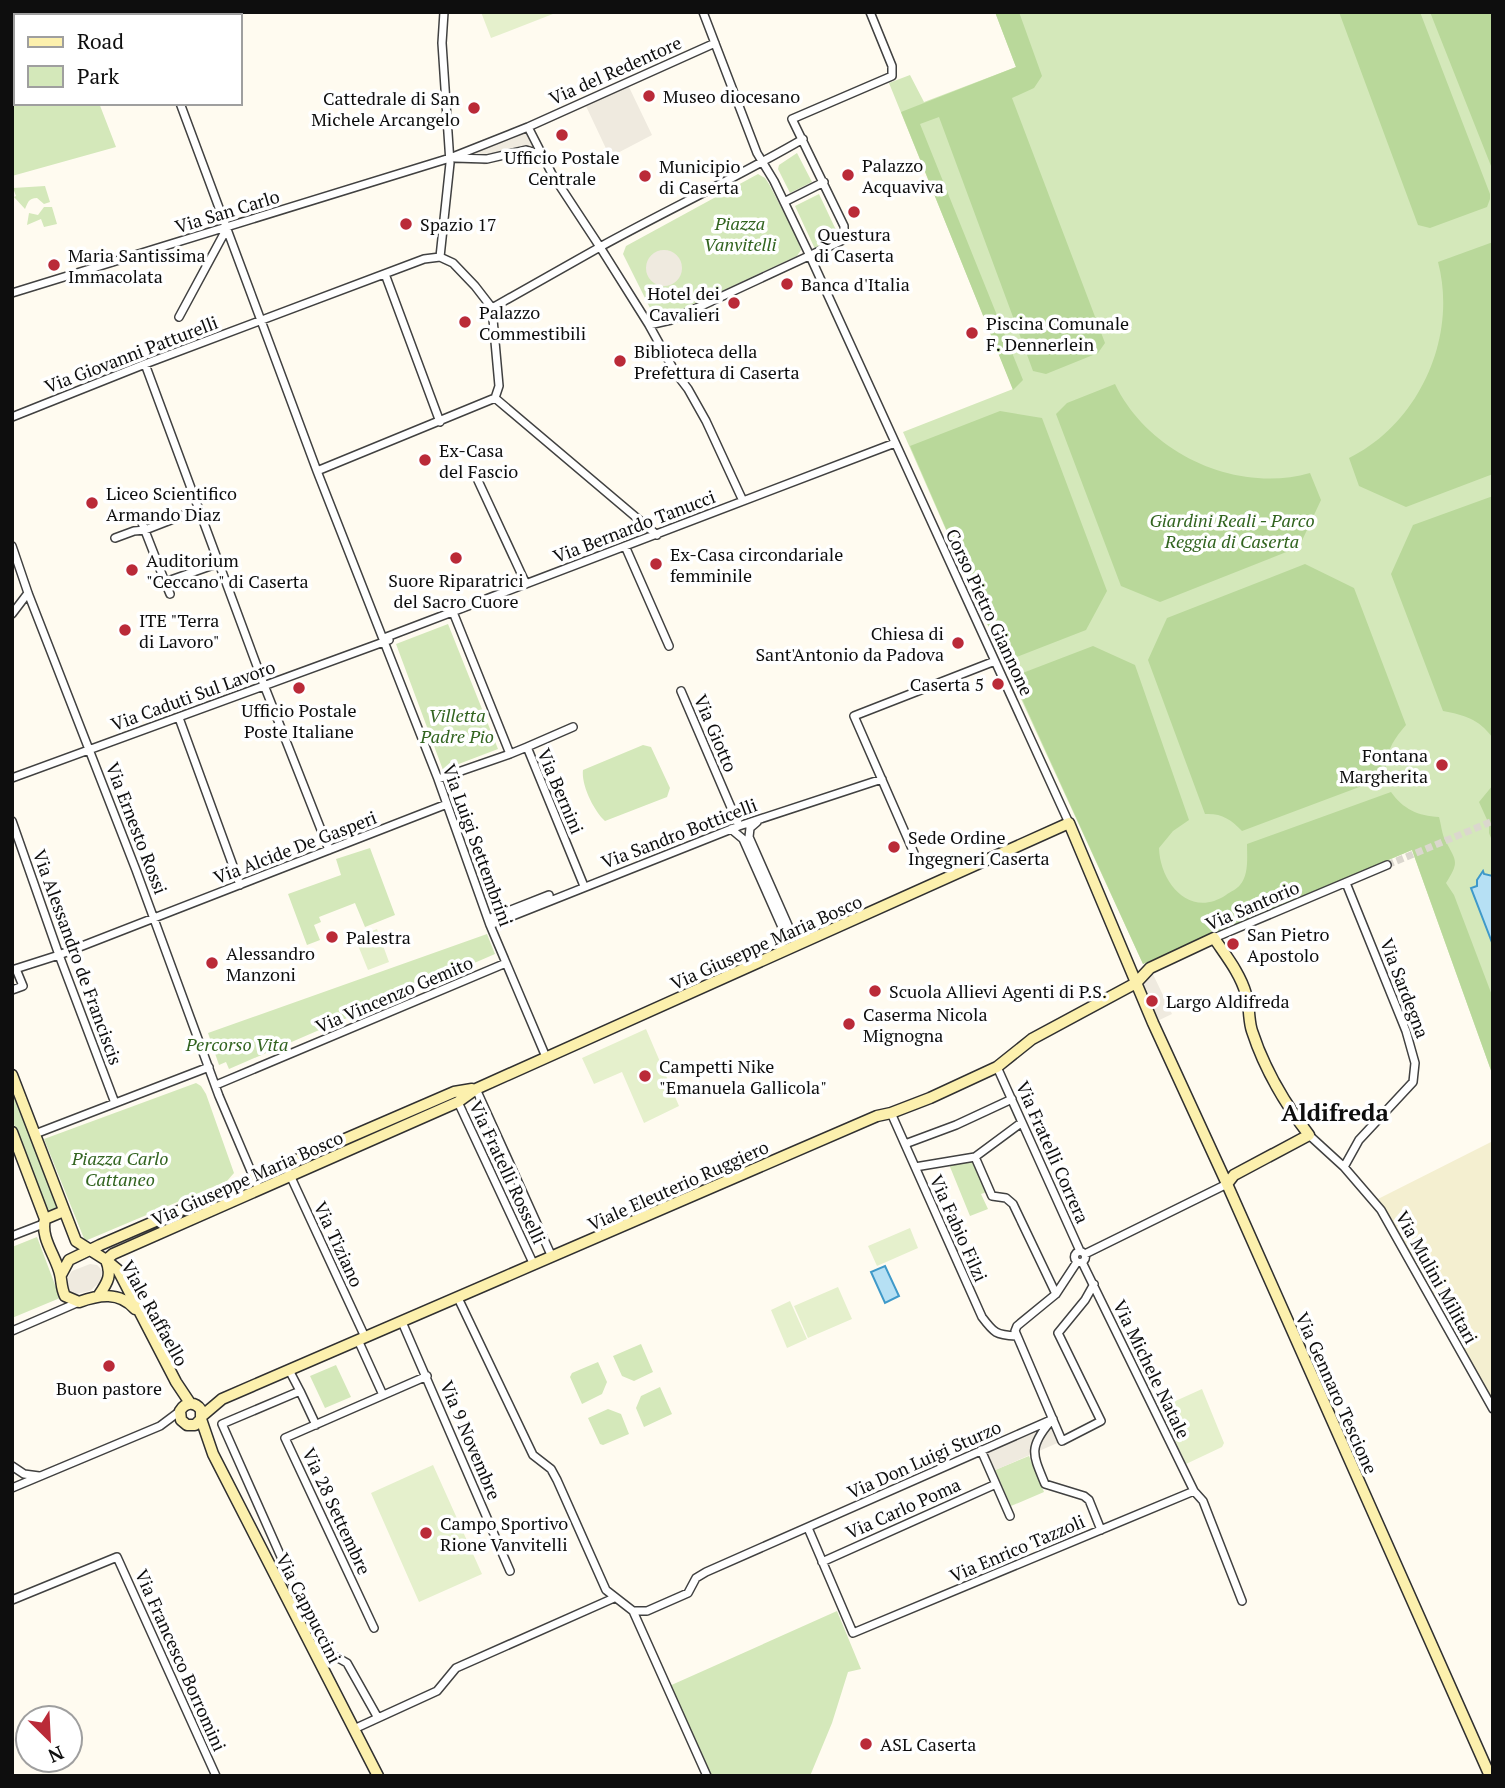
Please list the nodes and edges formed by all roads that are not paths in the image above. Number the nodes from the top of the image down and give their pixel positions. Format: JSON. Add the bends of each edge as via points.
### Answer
{"nodes":[{"id":1,"x":444,"y":12,"type":"edge"},
{"id":2,"x":703,"y":12,"type":"edge"},
{"id":3,"x":870,"y":12,"type":"edge"},
{"id":4,"x":715,"y":43,"type":"junction"},
{"id":5,"x":181,"y":105,"type":"edge"},
{"id":6,"x":528,"y":127,"type":"junction"},
{"id":7,"x":803,"y":139,"type":"junction"},
{"id":8,"x":540,"y":151,"type":"junction"},
{"id":9,"x":450,"y":158,"type":"junction"},
{"id":10,"x":760,"y":164,"type":"junction"},
{"id":11,"x":824,"y":182,"type":"junction"},
{"id":12,"x":784,"y":202,"type":"junction"},
{"id":13,"x":227,"y":228,"type":"junction"},
{"id":14,"x":600,"y":247,"type":"junction"},
{"id":15,"x":810,"y":256,"type":"junction"},
{"id":16,"x":440,"y":257,"type":"junction"},
{"id":17,"x":385,"y":274,"type":"junction"},
{"id":18,"x":12,"y":293,"type":"edge"},
{"id":19,"x":492,"y":308,"type":"junction"},
{"id":20,"x":179,"y":317,"type":"dead end"},
{"id":21,"x":261,"y":320,"type":"junction"},
{"id":22,"x":649,"y":325,"type":"junction"},
{"id":23,"x":145,"y":364,"type":"junction"},
{"id":24,"x":495,"y":398,"type":"junction"},
{"id":25,"x":12,"y":417,"type":"edge"},
{"id":26,"x":440,"y":422,"type":"junction"},
{"id":27,"x":895,"y":443,"type":"junction"},
{"id":28,"x":317,"y":471,"type":"junction"},
{"id":29,"x":474,"y":472,"type":"dead end"},
{"id":30,"x":743,"y":501,"type":"junction"},
{"id":31,"x":199,"y":509,"type":"junction"},
{"id":32,"x":144,"y":526,"type":"junction"},
{"id":33,"x":657,"y":535,"type":"junction"},
{"id":34,"x":114,"y":538,"type":"dead end"},
{"id":35,"x":12,"y":546,"type":"edge"},
{"id":36,"x":625,"y":546,"type":"junction"},
{"id":37,"x":219,"y":563,"type":"junction"},
{"id":38,"x":166,"y":582,"type":"junction"},
{"id":39,"x":526,"y":584,"type":"junction"},
{"id":40,"x":28,"y":593,"type":"junction"},
{"id":41,"x":170,"y":594,"type":"dead end"},
{"id":42,"x":12,"y":614,"type":"edge"},
{"id":43,"x":454,"y":614,"type":"junction"},
{"id":44,"x":385,"y":639,"type":"junction"},
{"id":45,"x":669,"y":646,"type":"dead end"},
{"id":46,"x":995,"y":661,"type":"junction"},
{"id":47,"x":264,"y":685,"type":"junction"},
{"id":48,"x":681,"y":691,"type":"dead end"},
{"id":49,"x":179,"y":718,"type":"junction"},
{"id":50,"x":573,"y":727,"type":"dead end"},
{"id":51,"x":527,"y":747,"type":"junction"},
{"id":52,"x":90,"y":750,"type":"junction"},
{"id":53,"x":510,"y":754,"type":"junction"},
{"id":54,"x":12,"y":779,"type":"edge"},
{"id":55,"x":438,"y":779,"type":"junction"},
{"id":56,"x":882,"y":779,"type":"junction"},
{"id":57,"x":447,"y":804,"type":"junction"},
{"id":58,"x":760,"y":819,"type":"junction"},
{"id":59,"x":12,"y":821,"type":"edge"},
{"id":60,"x":1069,"y":823,"type":"junction"},
{"id":61,"x":735,"y":827,"type":"junction"},
{"id":62,"x":329,"y":850,"type":"junction"},
{"id":63,"x":914,"y":853,"type":"dead end"},
{"id":64,"x":1387,"y":865,"type":"tunnel mouth"},
{"id":65,"x":1346,"y":883,"type":"junction"},
{"id":66,"x":583,"y":884,"type":"junction"},
{"id":67,"x":240,"y":885,"type":"junction"},
{"id":68,"x":154,"y":918,"type":"junction"},
{"id":69,"x":489,"y":922,"type":"junction"},
{"id":70,"x":1214,"y":938,"type":"junction"},
{"id":71,"x":814,"y":939,"type":"junction"},
{"id":72,"x":59,"y":955,"type":"junction"},
{"id":73,"x":779,"y":955,"type":"junction"},
{"id":74,"x":506,"y":963,"type":"junction"},
{"id":75,"x":14,"y":969,"type":"edge"},
{"id":76,"x":1136,"y":983,"type":"junction"},
{"id":77,"x":12,"y":990,"type":"edge"},
{"id":78,"x":546,"y":1057,"type":"junction"},
{"id":79,"x":209,"y":1067,"type":"junction"},
{"id":80,"x":997,"y":1067,"type":"junction"},
{"id":81,"x":12,"y":1075,"type":"edge"},
{"id":82,"x":216,"y":1085,"type":"junction"},
{"id":83,"x":476,"y":1089,"type":"junction"},
{"id":84,"x":456,"y":1097,"type":"junction"},
{"id":85,"x":1012,"y":1099,"type":"junction"},
{"id":86,"x":115,"y":1103,"type":"junction"},
{"id":87,"x":891,"y":1114,"type":"junction"},
{"id":88,"x":1021,"y":1123,"type":"junction"},
{"id":89,"x":12,"y":1132,"type":"edge"},
{"id":90,"x":35,"y":1133,"type":"junction"},
{"id":91,"x":1309,"y":1135,"type":"junction"},
{"id":92,"x":905,"y":1144,"type":"junction"},
{"id":93,"x":975,"y":1157,"type":"junction"},
{"id":94,"x":285,"y":1164,"type":"junction"},
{"id":95,"x":915,"y":1167,"type":"junction"},
{"id":96,"x":1344,"y":1167,"type":"junction"},
{"id":97,"x":290,"y":1176,"type":"junction"},
{"id":98,"x":253,"y":1178,"type":"junction"},
{"id":99,"x":1227,"y":1184,"type":"junction"},
{"id":100,"x":259,"y":1190,"type":"junction"},
{"id":101,"x":64,"y":1211,"type":"junction"},
{"id":102,"x":44,"y":1222,"type":"junction"},
{"id":103,"x":12,"y":1236,"type":"edge"},
{"id":104,"x":89,"y":1250,"type":"junction"},
{"id":105,"x":552,"y":1257,"type":"junction"},
{"id":106,"x":1081,"y":1257,"type":"junction"},
{"id":107,"x":106,"y":1259,"type":"junction"},
{"id":108,"x":534,"y":1265,"type":"junction"},
{"id":109,"x":61,"y":1275,"type":"junction"},
{"id":110,"x":1094,"y":1284,"type":"junction"},
{"id":111,"x":1055,"y":1294,"type":"junction"},
{"id":112,"x":99,"y":1295,"type":"junction"},
{"id":113,"x":458,"y":1298,"type":"junction"},
{"id":114,"x":79,"y":1302,"type":"junction"},
{"id":115,"x":144,"y":1320,"type":"junction"},
{"id":116,"x":402,"y":1322,"type":"junction"},
{"id":117,"x":12,"y":1331,"type":"edge"},
{"id":118,"x":1016,"y":1336,"type":"junction"},
{"id":119,"x":362,"y":1339,"type":"junction"},
{"id":120,"x":289,"y":1370,"type":"junction"},
{"id":121,"x":427,"y":1376,"type":"junction"},
{"id":122,"x":300,"y":1391,"type":"junction"},
{"id":123,"x":383,"y":1395,"type":"junction"},
{"id":124,"x":222,"y":1399,"type":"junction"},
{"id":125,"x":187,"y":1406,"type":"junction"},
{"id":126,"x":1493,"y":1409,"type":"edge"},
{"id":127,"x":1053,"y":1419,"type":"junction"},
{"id":128,"x":195,"y":1421,"type":"junction"},
{"id":129,"x":316,"y":1425,"type":"junction"},
{"id":130,"x":160,"y":1426,"type":"junction"},
{"id":131,"x":981,"y":1450,"type":"junction"},
{"id":132,"x":12,"y":1466,"type":"edge"},
{"id":133,"x":40,"y":1476,"type":"junction"},
{"id":134,"x":996,"y":1484,"type":"junction"},
{"id":135,"x":12,"y":1488,"type":"edge"},
{"id":136,"x":1194,"y":1491,"type":"junction"},
{"id":137,"x":1010,"y":1516,"type":"dead end"},
{"id":138,"x":808,"y":1528,"type":"junction"},
{"id":139,"x":1101,"y":1530,"type":"junction"},
{"id":140,"x":822,"y":1562,"type":"junction"},
{"id":141,"x":510,"y":1571,"type":"dead end"},
{"id":142,"x":614,"y":1598,"type":"junction"},
{"id":143,"x":12,"y":1600,"type":"edge"},
{"id":144,"x":1242,"y":1601,"type":"dead end"},
{"id":145,"x":632,"y":1611,"type":"junction"},
{"id":146,"x":374,"y":1628,"type":"dead end"},
{"id":147,"x":378,"y":1718,"type":"junction"},
{"id":148,"x":354,"y":1728,"type":"junction"},
{"id":149,"x":373,"y":1774,"type":"edge"},
{"id":150,"x":216,"y":1776,"type":"edge"},
{"id":151,"x":707,"y":1776,"type":"edge"},
{"id":152,"x":1490,"y":1776,"type":"edge"}],
"edges":[{"from":1,"to":9,"type":"street"},
{"from":2,"to":4,"type":"street","name":"Corso Pietro Giannone"},
{"from":3,"to":7,"type":"street","via":[[892,76],[792,119]]},
{"from":4,"to":6,"type":"street","name":"Via del Redentore"},
{"from":4,"to":10,"type":"street","name":"Corso Pietro Giannone"},
{"from":5,"to":13,"type":"street"},
{"from":6,"to":8,"type":"street"},
{"from":6,"to":9,"type":"street","name":"Via del Redentore"},
{"from":7,"to":10,"type":"street"},
{"from":7,"to":11,"type":"street"},
{"from":8,"to":9,"type":"street","via":[[526,149],[487,159]]},
{"from":8,"to":14,"type":"street"},
{"from":9,"to":13,"type":"street","name":"Via San Carlo"},
{"from":9,"to":16,"type":"street"},
{"from":10,"to":12,"type":"street","name":"Corso Pietro Giannone"},
{"from":10,"to":14,"type":"street"},
{"from":11,"to":12,"type":"street"},
{"from":11,"to":15,"type":"street","via":[[844,234],[841,241]]},
{"from":12,"to":15,"type":"street","name":"Corso Pietro Giannone"},
{"from":13,"to":18,"type":"street","name":"Via San Carlo"},
{"from":13,"to":20,"type":"street"},
{"from":13,"to":21,"type":"street"},
{"from":14,"to":19,"type":"street"},
{"from":14,"to":22,"type":"street"},
{"from":15,"to":22,"type":"street","via":[[671,320]]},
{"from":15,"to":27,"type":"street","name":"Corso Pietro Giannone"},
{"from":16,"to":17,"type":"street","name":"Via Giovanni Patturelli"},
{"from":16,"to":19,"type":"street","via":[[453,263]]},
{"from":17,"to":21,"type":"street","name":"Via Giovanni Patturelli"},
{"from":17,"to":26,"type":"street"},
{"from":19,"to":24,"type":"street","via":[[499,386]]},
{"from":21,"to":23,"type":"street","name":"Via Giovanni Patturelli"},
{"from":21,"to":28,"type":"street","name":"Via Luigi Settembrini"},
{"from":22,"to":30,"type":"street","via":[[706,421]]},
{"from":23,"to":25,"type":"street","name":"Via Giovanni Patturelli"},
{"from":23,"to":31,"type":"street"},
{"from":24,"to":26,"type":"street"},
{"from":24,"to":33,"type":"street"},
{"from":26,"to":28,"type":"street"},
{"from":27,"to":30,"type":"street","name":"Via Bernardo Tanucci"},
{"from":27,"to":46,"type":"street","name":"Corso Pietro Giannone"},
{"from":28,"to":44,"type":"street","name":"Via Luigi Settembrini"},
{"from":29,"to":39,"type":"street"},
{"from":30,"to":33,"type":"street","name":"Via Bernardo Tanucci"},
{"from":31,"to":32,"type":"street"},
{"from":31,"to":37,"type":"street"},
{"from":32,"to":34,"type":"street"},
{"from":32,"to":38,"type":"street"},
{"from":33,"to":36,"type":"street","name":"Via Bernardo Tanucci"},
{"from":35,"to":40,"type":"street","name":"Via Ernesto Rossi"},
{"from":36,"to":39,"type":"street","name":"Via Bernardo Tanucci"},
{"from":36,"to":45,"type":"street"},
{"from":37,"to":38,"type":"street"},
{"from":37,"to":47,"type":"street"},
{"from":38,"to":41,"type":"street"},
{"from":39,"to":43,"type":"street","name":"Via Bernardo Tanucci"},
{"from":40,"to":42,"type":"street"},
{"from":40,"to":52,"type":"street","name":"Via Ernesto Rossi"},
{"from":43,"to":44,"type":"street","name":"Via Bernardo Tanucci"},
{"from":43,"to":53,"type":"street","name":"Via Bernini"},
{"from":44,"to":47,"type":"street","name":"Via Caduti Sul Lavoro"},
{"from":44,"to":55,"type":"street","name":"Via Luigi Settembrini"},
{"from":46,"to":56,"type":"street","via":[[854,716]]},
{"from":46,"to":60,"type":"street","name":"Corso Pietro Giannone"},
{"from":47,"to":49,"type":"street","name":"Via Caduti Sul Lavoro"},
{"from":47,"to":62,"type":"street"},
{"from":48,"to":61,"type":"street","name":"Via Giotto"},
{"from":49,"to":52,"type":"street","name":"Via Caduti Sul Lavoro"},
{"from":49,"to":67,"type":"street"},
{"from":50,"to":51,"type":"street"},
{"from":51,"to":53,"type":"street","name":"Via Bernini"},
{"from":51,"to":66,"type":"street","name":"Via Bernini"},
{"from":52,"to":54,"type":"street","name":"Via Caduti Sul Lavoro"},
{"from":52,"to":68,"type":"street","name":"Via Ernesto Rossi"},
{"from":53,"to":55,"type":"street"},
{"from":55,"to":57,"type":"street","name":"Via Luigi Settembrini"},
{"from":56,"to":58,"type":"street","name":"Via Sandro Botticelli"},
{"from":56,"to":63,"type":"street"},
{"from":57,"to":62,"type":"street","name":"Via Alcide De Gasperi"},
{"from":57,"to":69,"type":"street","name":"Via Luigi Settembrini"},
{"from":58,"to":61,"type":"street","name":"Via Sandro Botticelli"},
{"from":58,"to":71,"type":"street","via":[[750,828],[750,837],[791,932]]},
{"from":59,"to":72,"type":"street","name":"Via Alessandro de Franciscis"},
{"from":60,"to":71,"type":"street","name":"Via Giuseppe Maria Bosco"},
{"from":60,"to":76,"type":"street","name":"Corso Pietro Giannone"},
{"from":61,"to":66,"type":"street","name":"Via Sandro Botticelli"},
{"from":61,"to":73,"type":"street","name":"Via Giotto","via":[[782,927]]},
{"from":62,"to":67,"type":"street","name":"Via Alcide De Gasperi"},
{"from":64,"to":65,"type":"street","name":"Via Santorio"},
{"from":65,"to":70,"type":"street","name":"Via Santorio"},
{"from":65,"to":96,"type":"street","name":"Via Sardegna","via":[[1415,1063],[1413,1082],[1359,1140]]},
{"from":66,"to":69,"type":"street","name":"Via Sandro Botticelli"},
{"from":67,"to":68,"type":"street","name":"Via Alcide De Gasperi"},
{"from":68,"to":72,"type":"street","name":"Via Alcide De Gasperi"},
{"from":68,"to":79,"type":"street","name":"Via Ernesto Rossi"},
{"from":69,"to":74,"type":"street","name":"Via Luigi Settembrini"},
{"from":70,"to":76,"type":"street","name":"Via Santorio","via":[[1150,968]]},
{"from":70,"to":91,"type":"street","via":[[1247,995],[1251,1030],[1268,1070]]},
{"from":71,"to":73,"type":"street","name":"Via Giuseppe Maria Bosco"},
{"from":72,"to":75,"type":"street","name":"Via Alcide De Gasperi"},
{"from":72,"to":86,"type":"street","name":"Via Alessandro de Franciscis"},
{"from":73,"to":78,"type":"street","name":"Via Giuseppe Maria Bosco"},
{"from":74,"to":78,"type":"street","name":"Via Luigi Settembrini"},
{"from":74,"to":82,"type":"street","name":"Via Vincenzo Gemito"},
{"from":75,"to":77,"type":"street","via":[[23,986]]},
{"from":76,"to":80,"type":"street","name":"Viale Eleuterio Ruggiero","via":[[1032,1039]]},
{"from":76,"to":99,"type":"street","name":"Via Gennaro Tescione"},
{"from":78,"to":83,"type":"street","name":"Via Giuseppe Maria Bosco"},
{"from":79,"to":82,"type":"street","name":"Via Ernesto Rossi"},
{"from":79,"to":86,"type":"street"},
{"from":80,"to":85,"type":"street","name":"Via Fratelli Correra"},
{"from":80,"to":87,"type":"street","name":"Viale Eleuterio Ruggiero"},
{"from":81,"to":90,"type":"street"},
{"from":82,"to":98,"type":"street"},
{"from":83,"to":84,"type":"street","name":"Via Giuseppe Maria Bosco"},
{"from":83,"to":105,"type":"street","name":"Via Fratelli Rosselli"},
{"from":84,"to":94,"type":"street","name":"Via Giuseppe Maria Bosco"},
{"from":84,"to":97,"type":"street","name":"Via Giuseppe Maria Bosco"},
{"from":84,"to":108,"type":"street","name":"Via Fratelli Rosselli"},
{"from":85,"to":88,"type":"street","name":"Via Fratelli Correra"},
{"from":85,"to":92,"type":"street"},
{"from":86,"to":90,"type":"street"},
{"from":87,"to":92,"type":"street","name":"Via Fabio Filzi"},
{"from":87,"to":105,"type":"street","name":"Viale Eleuterio Ruggiero","via":[[877,1116]]},
{"from":88,"to":93,"type":"street"},
{"from":88,"to":106,"type":"street","name":"Via Fratelli Correra"},
{"from":89,"to":102,"type":"street"},
{"from":90,"to":101,"type":"street"},
{"from":91,"to":96,"type":"street","name":"Via Mulini Militari"},
{"from":91,"to":99,"type":"street","via":[[1234,1175]]},
{"from":92,"to":95,"type":"street","name":"Via Fabio Filzi"},
{"from":93,"to":95,"type":"street"},
{"from":93,"to":111,"type":"street","via":[[992,1196],[1013,1204]]},
{"from":94,"to":97,"type":"street","name":"Via Tiziano"},
{"from":94,"to":98,"type":"street","name":"Via Giuseppe Maria Bosco"},
{"from":95,"to":118,"type":"street","name":"Via Fabio Filzi","via":[[982,1317],[993,1332]]},
{"from":96,"to":126,"type":"street","name":"Via Mulini Militari","via":[[1381,1210]]},
{"from":97,"to":100,"type":"street","name":"Via Giuseppe Maria Bosco"},
{"from":97,"to":119,"type":"street","name":"Via Tiziano"},
{"from":98,"to":100,"type":"street"},
{"from":98,"to":104,"type":"street","name":"Via Giuseppe Maria Bosco"},
{"from":99,"to":106,"type":"street"},
{"from":99,"to":152,"type":"street","name":"Via Gennaro Tescione"},
{"from":100,"to":107,"type":"street","name":"Via Giuseppe Maria Bosco"},
{"from":101,"to":102,"type":"street"},
{"from":101,"to":104,"type":"street","via":[[76,1241]]},
{"from":102,"to":103,"type":"street"},
{"from":102,"to":109,"type":"street"},
{"from":104,"to":107,"type":"street"},
{"from":104,"to":109,"type":"street","via":[[69,1260]]},
{"from":105,"to":108,"type":"street","name":"Viale Eleuterio Ruggiero"},
{"from":106,"to":110,"type":"street","name":"Via Michele Natale"},
{"from":106,"to":111,"type":"street"},
{"from":107,"to":112,"type":"street","via":[[110,1278]]},
{"from":107,"to":115,"type":"street","name":"Viale Raffaello","via":[[118,1270]]},
{"from":108,"to":113,"type":"street","name":"Viale Eleuterio Ruggiero"},
{"from":109,"to":114,"type":"street","via":[[65,1296]]},
{"from":110,"to":127,"type":"street","via":[[1058,1333],[1101,1421],[1062,1440]]},
{"from":110,"to":136,"type":"street","name":"Via Michele Natale"},
{"from":111,"to":118,"type":"street","via":[[1017,1326]]},
{"from":112,"to":114,"type":"street"},
{"from":112,"to":115,"type":"street","via":[[120,1297]]},
{"from":113,"to":116,"type":"street","name":"Viale Eleuterio Ruggiero"},
{"from":113,"to":142,"type":"street","via":[[533,1455],[551,1469],[606,1590]]},
{"from":114,"to":117,"type":"street"},
{"from":115,"to":125,"type":"street","name":"Viale Raffaello"},
{"from":116,"to":119,"type":"street","name":"Viale Eleuterio Ruggiero"},
{"from":116,"to":121,"type":"street","name":"Via 9 Novembre"},
{"from":118,"to":127,"type":"street"},
{"from":119,"to":120,"type":"street","name":"Viale Eleuterio Ruggiero"},
{"from":119,"to":123,"type":"street","name":"Via Tiziano"},
{"from":120,"to":122,"type":"street"},
{"from":120,"to":124,"type":"street","name":"Viale Eleuterio Ruggiero"},
{"from":121,"to":123,"type":"street"},
{"from":121,"to":141,"type":"street","name":"Via 9 Novembre"},
{"from":122,"to":129,"type":"street"},
{"from":122,"to":147,"type":"street","via":[[222,1424],[322,1649],[348,1663]]},
{"from":123,"to":129,"type":"street"},
{"from":124,"to":125,"type":"street","name":"Viale Eleuterio Ruggiero"},
{"from":124,"to":128,"type":"street","name":"Viale Eleuterio Ruggiero"},
{"from":125,"to":128,"type":"street","via":[[199,1407]]},
{"from":125,"to":128,"type":"street","via":[[181,1420]]},
{"from":125,"to":130,"type":"street","name":"Viale Eleuterio Ruggiero"},
{"from":127,"to":131,"type":"street","name":"Via Don Luigi Sturzo"},
{"from":127,"to":139,"type":"street","via":[[1037,1437],[1032,1454],[1045,1485],[1089,1500]]},
{"from":128,"to":130,"type":"street","name":"Viale Eleuterio Ruggiero"},
{"from":128,"to":148,"type":"street","name":"Via Cappuccini"},
{"from":129,"to":146,"type":"street","name":"Via 28 Settembre","via":[[285,1438]]},
{"from":130,"to":133,"type":"street","name":"Viale Eleuterio Ruggiero"},
{"from":131,"to":134,"type":"street"},
{"from":131,"to":138,"type":"street","name":"Via Don Luigi Sturzo"},
{"from":132,"to":133,"type":"street"},
{"from":133,"to":135,"type":"street","name":"Viale Eleuterio Ruggiero"},
{"from":134,"to":137,"type":"street"},
{"from":134,"to":140,"type":"street","name":"Via Carlo Poma"},
{"from":136,"to":139,"type":"street","name":"Via Enrico Tazzoli"},
{"from":136,"to":144,"type":"street","name":"Via Michele Natale","via":[[1203,1501]]},
{"from":138,"to":140,"type":"street"},
{"from":138,"to":145,"type":"street","name":"Via Don Luigi Sturzo","via":[[706,1572],[696,1578],[688,1593],[647,1611]]},
{"from":139,"to":140,"type":"street","name":"Via Enrico Tazzoli","via":[[853,1633]]},
{"from":142,"to":145,"type":"street"},
{"from":142,"to":147,"type":"street","via":[[456,1668],[437,1691]]},
{"from":143,"to":150,"type":"street","name":"Via Francesco Borromini","via":[[117,1557]]},
{"from":145,"to":151,"type":"street"},
{"from":147,"to":148,"type":"street"},
{"from":148,"to":149,"type":"street","name":"Via Cappuccini"}]}
